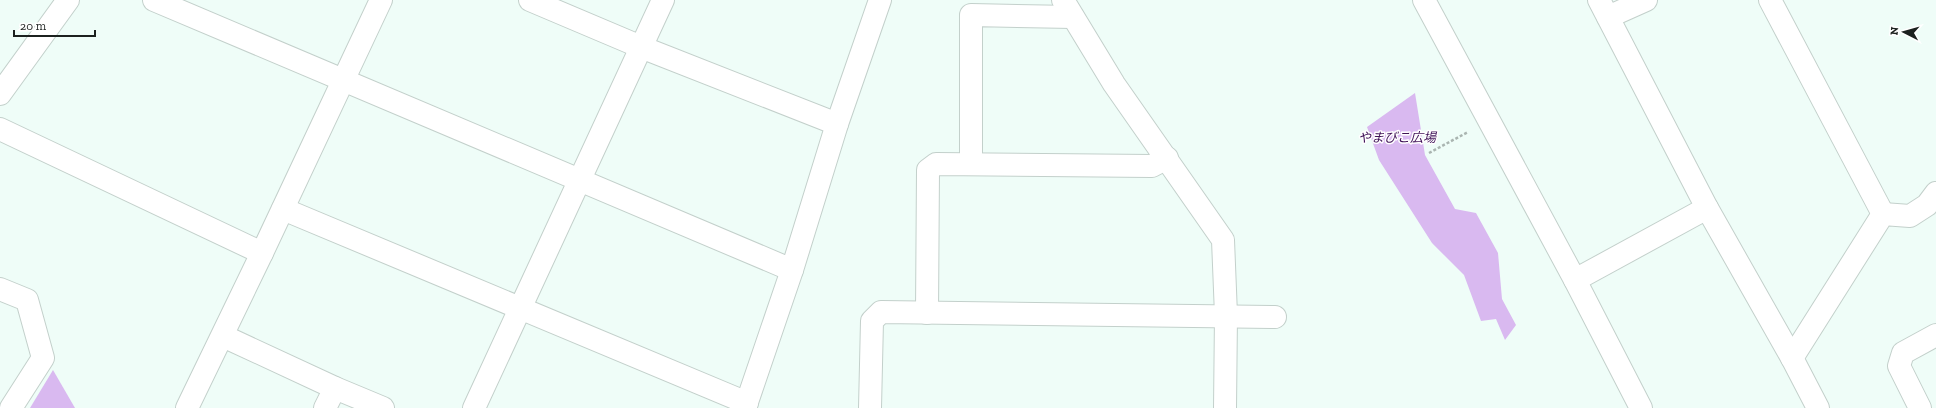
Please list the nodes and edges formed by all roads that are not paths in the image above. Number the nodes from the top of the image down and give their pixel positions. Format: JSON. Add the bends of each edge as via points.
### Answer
{"nodes":[{"id":1,"x":68,"y":0,"type":"edge"},
{"id":2,"x":154,"y":0,"type":"edge"},
{"id":3,"x":381,"y":0,"type":"edge"},
{"id":4,"x":530,"y":0,"type":"edge"},
{"id":5,"x":663,"y":0,"type":"edge"},
{"id":6,"x":880,"y":0,"type":"edge"},
{"id":7,"x":1424,"y":0,"type":"edge"},
{"id":8,"x":1646,"y":0,"type":"edge"},
{"id":9,"x":1770,"y":0,"type":"edge"},
{"id":10,"x":1068,"y":8,"type":"edge"},
{"id":11,"x":1603,"y":8,"type":"edge"},
{"id":12,"x":642,"y":48,"type":"junction"},
{"id":13,"x":342,"y":81,"type":"junction"},
{"id":14,"x":0,"y":94,"type":"edge"},
{"id":15,"x":837,"y":124,"type":"junction"},
{"id":16,"x":0,"y":129,"type":"edge"},
{"id":17,"x":1167,"y":158,"type":"junction"},
{"id":18,"x":971,"y":164,"type":"junction"},
{"id":19,"x":580,"y":180,"type":"junction"},
{"id":20,"x":1936,"y":193,"type":"edge"},
{"id":21,"x":1707,"y":208,"type":"junction"},
{"id":22,"x":283,"y":209,"type":"junction"},
{"id":23,"x":1883,"y":214,"type":"junction"},
{"id":24,"x":262,"y":254,"type":"junction"},
{"id":25,"x":792,"y":270,"type":"junction"},
{"id":26,"x":1575,"y":280,"type":"junction"},
{"id":27,"x":0,"y":289,"type":"edge"},
{"id":28,"x":518,"y":309,"type":"junction"},
{"id":29,"x":927,"y":313,"type":"junction"},
{"id":30,"x":1226,"y":316,"type":"junction"},
{"id":31,"x":1275,"y":317,"type":"dead end"},
{"id":32,"x":1936,"y":335,"type":"edge"},
{"id":33,"x":223,"y":336,"type":"junction"},
{"id":34,"x":1792,"y":358,"type":"junction"},
{"id":35,"x":335,"y":388,"type":"junction"},
{"id":36,"x":746,"y":406,"type":"edge"},
{"id":37,"x":11,"y":408,"type":"edge"},
{"id":38,"x":187,"y":408,"type":"edge"},
{"id":39,"x":325,"y":408,"type":"edge"},
{"id":40,"x":382,"y":408,"type":"edge"},
{"id":41,"x":474,"y":408,"type":"edge"},
{"id":42,"x":870,"y":408,"type":"edge"},
{"id":43,"x":1225,"y":408,"type":"edge"},
{"id":44,"x":1640,"y":408,"type":"edge"},
{"id":45,"x":1818,"y":408,"type":"edge"},
{"id":46,"x":1920,"y":408,"type":"edge"}],
"edges":[{"from":1,"to":14,"type":"street"},
{"from":2,"to":13,"type":"street"},
{"from":3,"to":13,"type":"street"},
{"from":4,"to":12,"type":"street"},
{"from":5,"to":12,"type":"street"},
{"from":6,"to":15,"type":"street"},
{"from":7,"to":26,"type":"street"},
{"from":8,"to":11,"type":"street"},
{"from":9,"to":23,"type":"street"},
{"from":10,"to":17,"type":"street","via":[[1114,84]]},
{"from":10,"to":18,"type":"street","via":[[971,15]]},
{"from":11,"to":21,"type":"street"},
{"from":12,"to":15,"type":"street"},
{"from":12,"to":19,"type":"street"},
{"from":13,"to":19,"type":"street"},
{"from":13,"to":22,"type":"street"},
{"from":15,"to":25,"type":"street"},
{"from":16,"to":24,"type":"street"},
{"from":17,"to":18,"type":"street","via":[[1152,166]]},
{"from":17,"to":30,"type":"street","via":[[1223,240]]},
{"from":18,"to":29,"type":"street","via":[[936,164],[928,170]]},
{"from":19,"to":25,"type":"street"},
{"from":19,"to":28,"type":"street"},
{"from":20,"to":23,"type":"street","via":[[1926,205],[1910,216]]},
{"from":21,"to":26,"type":"street"},
{"from":21,"to":34,"type":"street"},
{"from":22,"to":24,"type":"street"},
{"from":22,"to":28,"type":"street"},
{"from":23,"to":34,"type":"street"},
{"from":24,"to":33,"type":"street"},
{"from":25,"to":36,"type":"street"},
{"from":26,"to":44,"type":"street"},
{"from":27,"to":37,"type":"street","via":[[27,300],[43,358]]},
{"from":28,"to":36,"type":"street"},
{"from":28,"to":41,"type":"street"},
{"from":29,"to":30,"type":"street"},
{"from":29,"to":42,"type":"street","via":[[881,312],[872,321]]},
{"from":30,"to":31,"type":"street"},
{"from":30,"to":43,"type":"street"},
{"from":32,"to":46,"type":"street","via":[[1903,354],[1899,366]]},
{"from":33,"to":35,"type":"street"},
{"from":33,"to":38,"type":"street"},
{"from":34,"to":45,"type":"street"},
{"from":35,"to":39,"type":"street"},
{"from":35,"to":40,"type":"street"}]}
